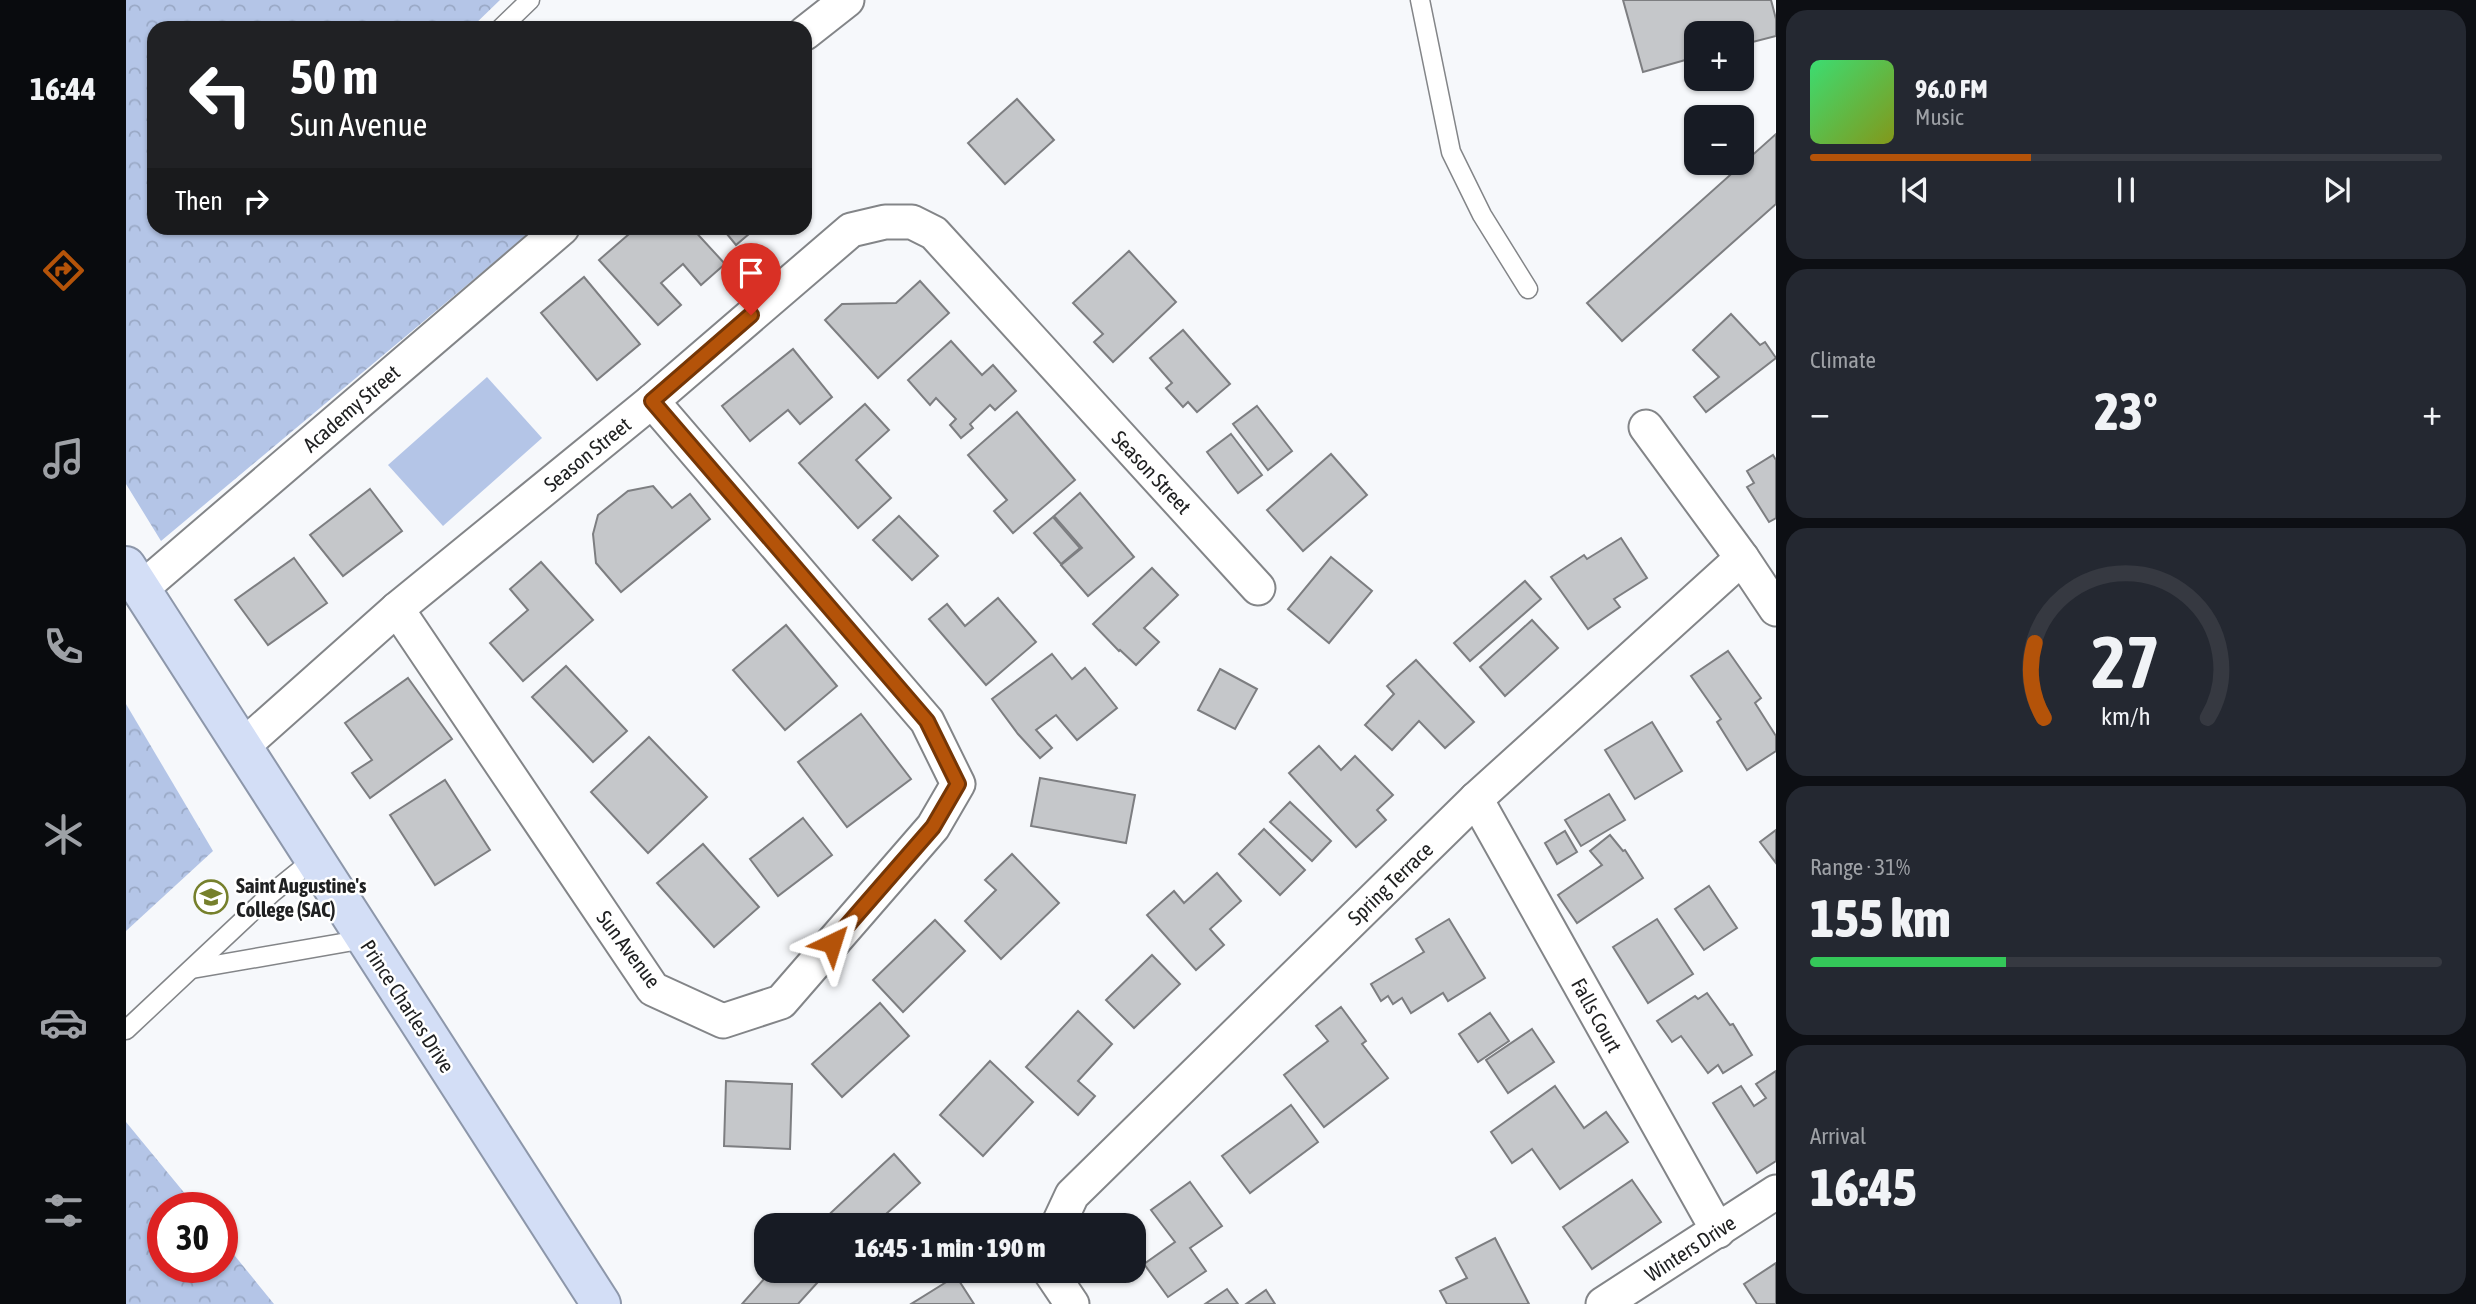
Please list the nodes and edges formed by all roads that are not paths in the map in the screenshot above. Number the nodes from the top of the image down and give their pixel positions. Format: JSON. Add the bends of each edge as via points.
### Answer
{"nodes":[{"id":1,"x":530,"y":0,"type":"edge"},
{"id":2,"x":847,"y":0,"type":"edge"},
{"id":3,"x":1420,"y":0,"type":"edge"},
{"id":4,"x":508,"y":21,"type":"edge"},
{"id":5,"x":812,"y":28,"type":"edge"},
{"id":6,"x":553,"y":235,"type":"edge"},
{"id":7,"x":1528,"y":289,"type":"dead end"},
{"id":8,"x":652,"y":401,"type":"junction"},
{"id":9,"x":1646,"y":427,"type":"dead end"},
{"id":10,"x":1742,"y":558,"type":"junction"},
{"id":11,"x":134,"y":578,"type":"edge"},
{"id":12,"x":1258,"y":588,"type":"dead end"},
{"id":13,"x":397,"y":609,"type":"junction"},
{"id":14,"x":1776,"y":609,"type":"edge"},
{"id":15,"x":243,"y":746,"type":"junction"},
{"id":16,"x":1476,"y":799,"type":"junction"},
{"id":17,"x":314,"y":859,"type":"junction"},
{"id":18,"x":365,"y":939,"type":"junction"},
{"id":19,"x":192,"y":969,"type":"junction"},
{"id":20,"x":126,"y":1030,"type":"edge"},
{"id":21,"x":1776,"y":1192,"type":"edge"},
{"id":22,"x":1064,"y":1213,"type":"edge"},
{"id":23,"x":1718,"y":1231,"type":"junction"},
{"id":24,"x":1058,"y":1283,"type":"edge"},
{"id":25,"x":601,"y":1304,"type":"edge"},
{"id":26,"x":1072,"y":1304,"type":"edge"},
{"id":27,"x":1603,"y":1304,"type":"edge"}],
"edges":[{"from":1,"to":4,"type":"lane"},
{"from":2,"to":5,"type":"street"},
{"from":3,"to":7,"type":"lane","via":[[1451,152],[1482,215]]},
{"from":6,"to":11,"type":"street","name":"Academy Street"},
{"from":8,"to":12,"type":"street","name":"Season Street","via":[[851,230],[885,222],[912,222],[934,233]]},
{"from":8,"to":13,"type":"street","name":"Season Street"},
{"from":8,"to":13,"type":"street","name":"Sun Avenue","via":[[927,721],[958,784],[933,827],[781,1002],[723,1020],[653,989]]},
{"from":9,"to":10,"type":"street"},
{"from":10,"to":14,"type":"street"},
{"from":10,"to":16,"type":"street","name":"Spring Terrace"},
{"from":11,"to":15,"type":"highway","name":"Prince Charles Drive"},
{"from":13,"to":15,"type":"street","name":"Season Street"},
{"from":15,"to":17,"type":"highway","name":"Prince Charles Drive"},
{"from":16,"to":22,"type":"street","name":"Spring Terrace","via":[[1072,1195]]},
{"from":16,"to":23,"type":"street","name":"Falls Court"},
{"from":17,"to":18,"type":"highway","name":"Prince Charles Drive"},
{"from":17,"to":19,"type":"lane"},
{"from":18,"to":19,"type":"lane"},
{"from":18,"to":25,"type":"highway","name":"Prince Charles Drive"},
{"from":19,"to":20,"type":"lane"},
{"from":21,"to":23,"type":"street","name":"Winters Drive"},
{"from":23,"to":27,"type":"street","name":"Winters Drive"},
{"from":24,"to":26,"type":"street"}]}
